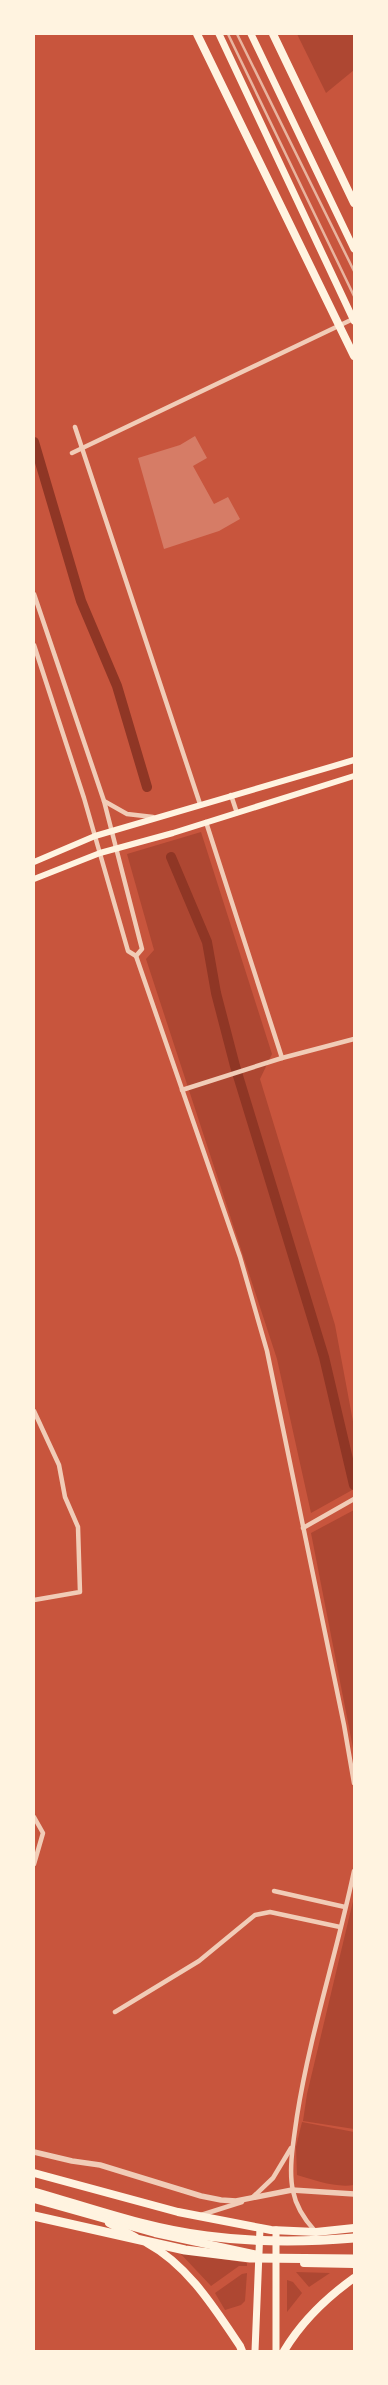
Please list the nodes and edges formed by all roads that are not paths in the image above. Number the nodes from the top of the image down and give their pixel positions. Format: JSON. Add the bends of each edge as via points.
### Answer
{"nodes":[{"id":1,"x":197,"y":34,"type":"edge"},
{"id":2,"x":219,"y":34,"type":"edge"},
{"id":3,"x":251,"y":34,"type":"edge"},
{"id":4,"x":273,"y":34,"type":"edge"},
{"id":5,"x":354,"y":203,"type":"edge"},
{"id":6,"x":354,"y":249,"type":"edge"},
{"id":7,"x":354,"y":320,"type":"edge"},
{"id":8,"x":354,"y":356,"type":"edge"},
{"id":9,"x":75,"y":428,"type":"dead end"},
{"id":10,"x":82,"y":449,"type":"junction"},
{"id":11,"x":72,"y":453,"type":"dead end"},
{"id":12,"x":34,"y":594,"type":"edge"},
{"id":13,"x":34,"y":645,"type":"edge"},
{"id":14,"x":354,"y":760,"type":"edge"},
{"id":15,"x":354,"y":776,"type":"edge"},
{"id":16,"x":231,"y":796,"type":"junction"},
{"id":17,"x":104,"y":800,"type":"junction"},
{"id":18,"x":200,"y":804,"type":"junction"},
{"id":19,"x":236,"y":813,"type":"junction"},
{"id":20,"x":154,"y":818,"type":"junction"},
{"id":21,"x":206,"y":822,"type":"junction"},
{"id":22,"x":112,"y":831,"type":"junction"},
{"id":23,"x":96,"y":836,"type":"junction"},
{"id":24,"x":117,"y":848,"type":"junction"},
{"id":25,"x":100,"y":853,"type":"junction"},
{"id":26,"x":34,"y":862,"type":"edge"},
{"id":27,"x":34,"y":879,"type":"edge"},
{"id":28,"x":136,"y":956,"type":"junction"},
{"id":29,"x":354,"y":1039,"type":"edge"},
{"id":30,"x":282,"y":1058,"type":"junction"},
{"id":31,"x":182,"y":1090,"type":"junction"},
{"id":32,"x":34,"y":1411,"type":"edge"},
{"id":33,"x":354,"y":1499,"type":"edge"},
{"id":34,"x":303,"y":1528,"type":"junction"},
{"id":35,"x":34,"y":1600,"type":"edge"},
{"id":36,"x":354,"y":1783,"type":"edge"},
{"id":37,"x":34,"y":1817,"type":"edge"},
{"id":38,"x":34,"y":1864,"type":"edge"},
{"id":39,"x":354,"y":1871,"type":"edge"},
{"id":40,"x":274,"y":1891,"type":"dead end"},
{"id":41,"x":345,"y":1906,"type":"junction"},
{"id":42,"x":340,"y":1927,"type":"junction"},
{"id":43,"x":115,"y":2012,"type":"dead end"},
{"id":44,"x":292,"y":2147,"type":"junction"},
{"id":45,"x":34,"y":2152,"type":"edge"},
{"id":46,"x":34,"y":2173,"type":"edge"},
{"id":47,"x":292,"y":2190,"type":"junction"},
{"id":48,"x":34,"y":2192,"type":"edge"},
{"id":49,"x":354,"y":2194,"type":"edge"},
{"id":50,"x":34,"y":2198,"type":"edge"},
{"id":51,"x":252,"y":2198,"type":"junction"},
{"id":52,"x":94,"y":2215,"type":"junction"},
{"id":53,"x":34,"y":2216,"type":"edge"},
{"id":54,"x":197,"y":2216,"type":"junction"},
{"id":55,"x":260,"y":2228,"type":"junction"},
{"id":56,"x":354,"y":2228,"type":"edge"},
{"id":57,"x":276,"y":2230,"type":"junction"},
{"id":58,"x":316,"y":2232,"type":"junction"},
{"id":59,"x":354,"y":2238,"type":"edge"},
{"id":60,"x":259,"y":2256,"type":"junction"},
{"id":61,"x":277,"y":2259,"type":"junction"},
{"id":62,"x":354,"y":2259,"type":"edge"},
{"id":63,"x":354,"y":2264,"type":"edge"},
{"id":64,"x":354,"y":2278,"type":"edge"},
{"id":65,"x":242,"y":2351,"type":"edge"},
{"id":66,"x":255,"y":2351,"type":"edge"},
{"id":67,"x":276,"y":2351,"type":"edge"},
{"id":68,"x":284,"y":2351,"type":"edge"}],
"edges":[{"from":1,"to":8,"type":"highway"},
{"from":2,"to":7,"type":"main road"},
{"from":3,"to":6,"type":"main road"},
{"from":4,"to":5,"type":"highway"},
{"from":7,"to":10,"type":"street"},
{"from":9,"to":10,"type":"street"},
{"from":10,"to":11,"type":"street"},
{"from":10,"to":18,"type":"street"},
{"from":12,"to":17,"type":"street"},
{"from":13,"to":23,"type":"street"},
{"from":14,"to":16,"type":"main road"},
{"from":15,"to":19,"type":"main road"},
{"from":16,"to":18,"type":"main road"},
{"from":16,"to":19,"type":"street"},
{"from":17,"to":20,"type":"street","via":[[127,814]]},
{"from":17,"to":22,"type":"street"},
{"from":18,"to":20,"type":"main road"},
{"from":19,"to":21,"type":"main road"},
{"from":20,"to":22,"type":"main road"},
{"from":21,"to":24,"type":"main road"},
{"from":21,"to":30,"type":"street"},
{"from":22,"to":23,"type":"main road"},
{"from":22,"to":24,"type":"street"},
{"from":23,"to":25,"type":"street"},
{"from":23,"to":26,"type":"main road"},
{"from":24,"to":25,"type":"main road"},
{"from":24,"to":28,"type":"street","via":[[142,949]]},
{"from":25,"to":27,"type":"main road"},
{"from":25,"to":28,"type":"street","via":[[128,951]]},
{"from":28,"to":31,"type":"street"},
{"from":29,"to":30,"type":"street"},
{"from":30,"to":31,"type":"street"},
{"from":31,"to":34,"type":"street","via":[[240,1258],[268,1351]]},
{"from":32,"to":35,"type":"street","via":[[59,1465],[65,1497],[78,1527],[80,1592]]},
{"from":33,"to":34,"type":"street"},
{"from":34,"to":36,"type":"street"},
{"from":37,"to":38,"type":"street","via":[[43,1833]]},
{"from":39,"to":41,"type":"street"},
{"from":40,"to":41,"type":"street"},
{"from":41,"to":42,"type":"street"},
{"from":42,"to":43,"type":"street","via":[[270,1912],[254,1915],[198,1961]]},
{"from":42,"to":44,"type":"street","via":[[302,2088]]},
{"from":44,"to":47,"type":"street"},
{"from":44,"to":51,"type":"street","via":[[273,2178]]},
{"from":45,"to":51,"type":"street","via":[[100,2165],[201,2196],[236,2201]]},
{"from":46,"to":54,"type":"highway"},
{"from":47,"to":49,"type":"street"},
{"from":47,"to":51,"type":"street"},
{"from":47,"to":58,"type":"street","via":[[300,2213]]},
{"from":48,"to":59,"type":"highway","via":[[205,2236]]},
{"from":50,"to":52,"type":"highway"},
{"from":51,"to":54,"type":"street"},
{"from":52,"to":60,"type":"highway","via":[[155,2233]]},
{"from":52,"to":65,"type":"highway","via":[[162,2251],[205,2294]]},
{"from":53,"to":62,"type":"highway","via":[[219,2255]]},
{"from":54,"to":55,"type":"highway"},
{"from":55,"to":57,"type":"highway"},
{"from":55,"to":60,"type":"main road"},
{"from":56,"to":58,"type":"highway"},
{"from":57,"to":58,"type":"highway"},
{"from":57,"to":61,"type":"main road"},
{"from":60,"to":61,"type":"highway"},
{"from":60,"to":66,"type":"main road"},
{"from":61,"to":63,"type":"highway"},
{"from":61,"to":67,"type":"main road"},
{"from":64,"to":68,"type":"highway","via":[[316,2309]]}]}
